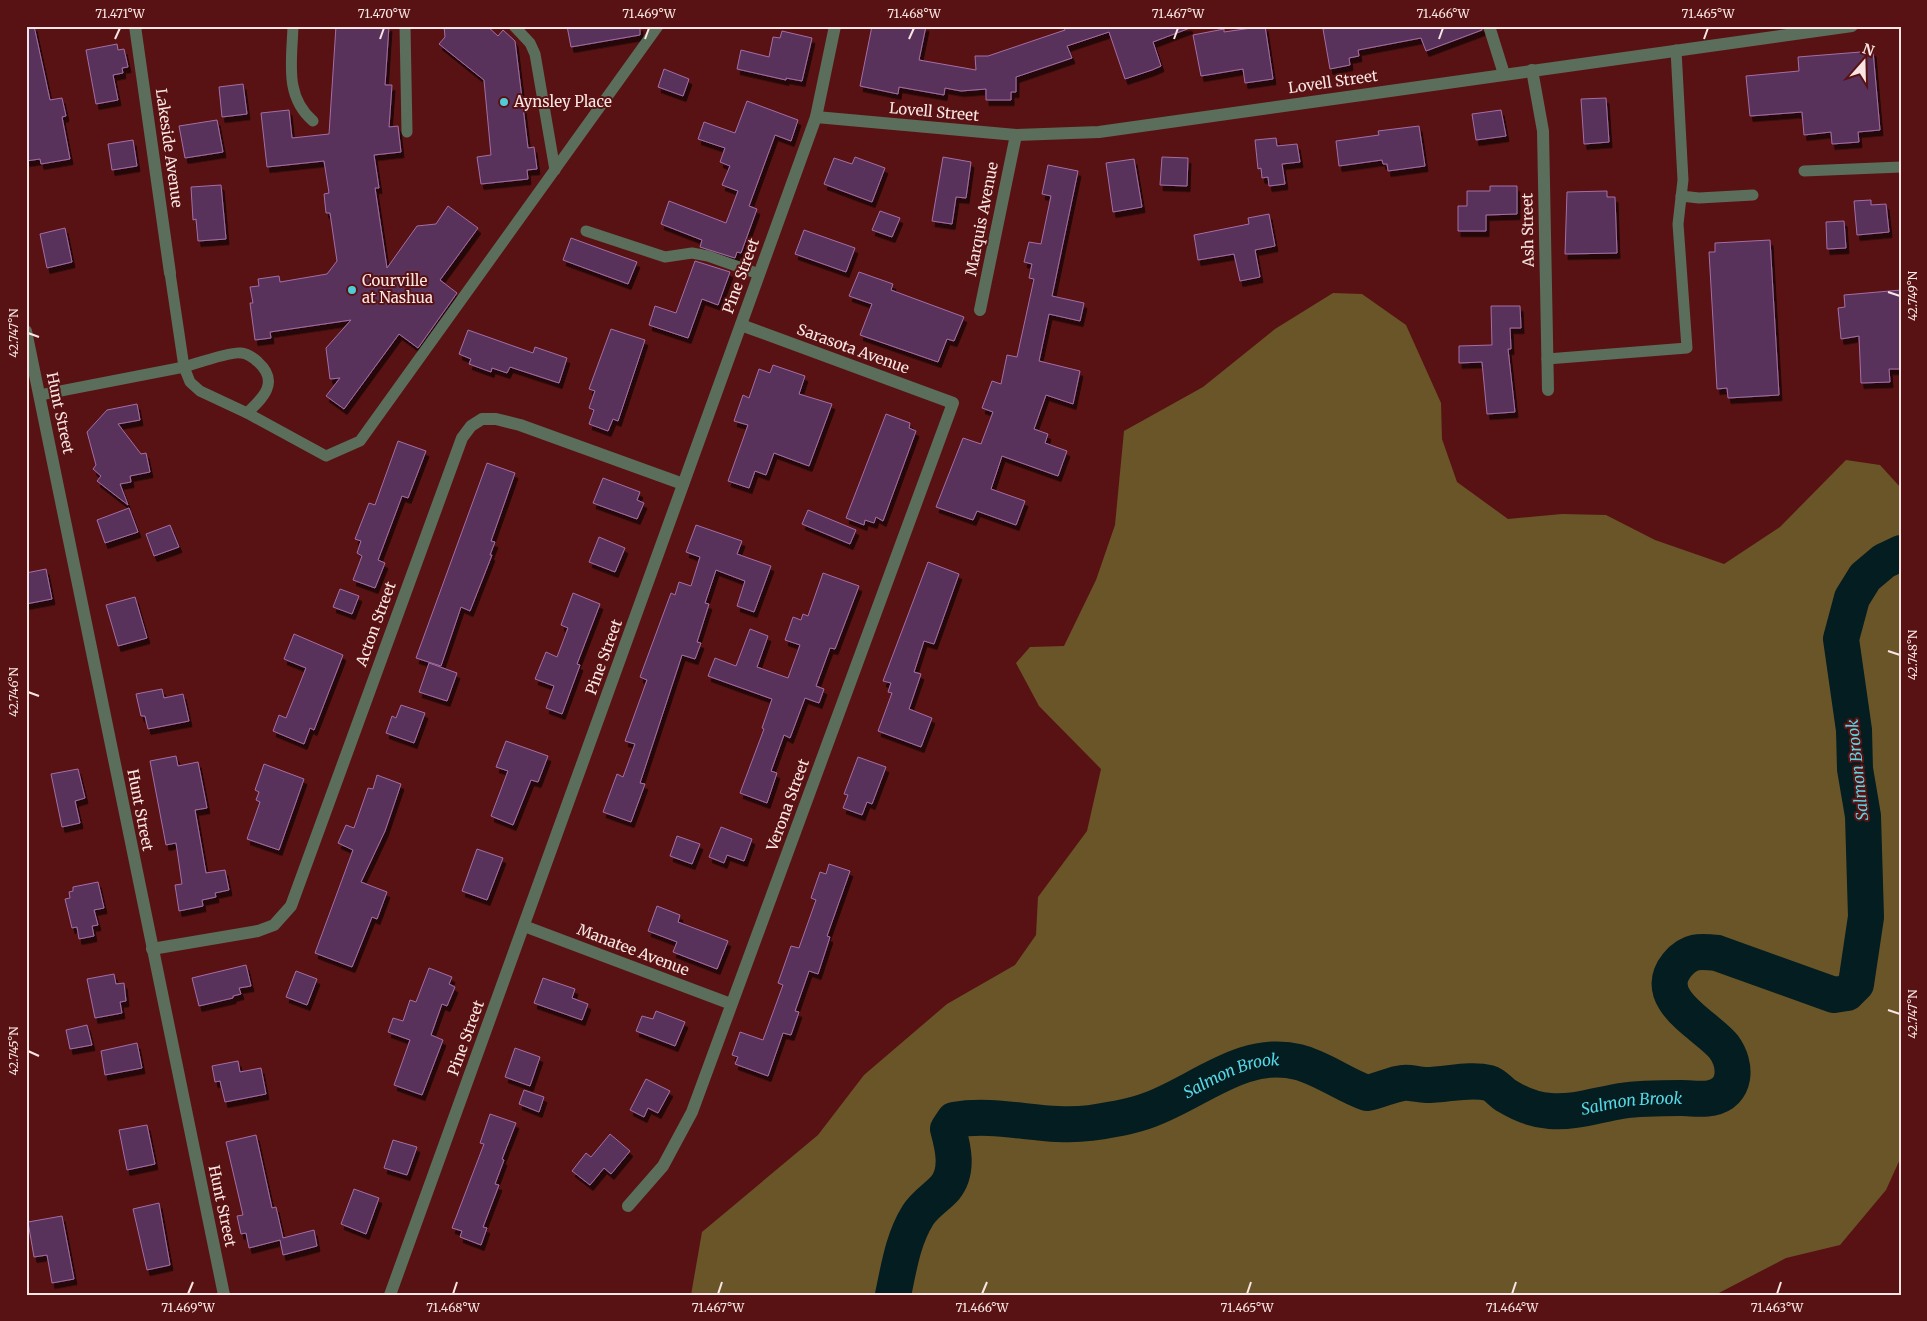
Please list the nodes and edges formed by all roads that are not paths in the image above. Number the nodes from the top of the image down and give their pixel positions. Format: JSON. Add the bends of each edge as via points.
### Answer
{"nodes":[{"id":1,"x":136,"y":26,"type":"edge"},
{"id":2,"x":293,"y":26,"type":"edge"},
{"id":3,"x":405,"y":26,"type":"edge"},
{"id":4,"x":514,"y":26,"type":"edge"},
{"id":5,"x":658,"y":26,"type":"edge"},
{"id":6,"x":835,"y":26,"type":"edge"},
{"id":7,"x":1489,"y":26,"type":"edge"},
{"id":8,"x":1852,"y":26,"type":"edge"},
{"id":9,"x":1676,"y":50,"type":"junction"},
{"id":10,"x":1532,"y":70,"type":"junction"},
{"id":11,"x":1504,"y":74,"type":"junction"},
{"id":12,"x":816,"y":117,"type":"junction"},
{"id":13,"x":313,"y":121,"type":"dead end"},
{"id":14,"x":407,"y":132,"type":"dead end"},
{"id":15,"x":1016,"y":134,"type":"junction"},
{"id":16,"x":1901,"y":167,"type":"edge"},
{"id":17,"x":555,"y":170,"type":"junction"},
{"id":18,"x":1804,"y":172,"type":"dead end"},
{"id":19,"x":1754,"y":195,"type":"dead end"},
{"id":20,"x":1681,"y":196,"type":"junction"},
{"id":21,"x":586,"y":231,"type":"dead end"},
{"id":22,"x":170,"y":273,"type":"joint"},
{"id":23,"x":759,"y":274,"type":"junction"},
{"id":24,"x":980,"y":310,"type":"dead end"},
{"id":25,"x":741,"y":325,"type":"junction"},
{"id":26,"x":26,"y":331,"type":"edge"},
{"id":27,"x":1547,"y":359,"type":"junction"},
{"id":28,"x":184,"y":367,"type":"junction"},
{"id":29,"x":1548,"y":390,"type":"dead end"},
{"id":30,"x":40,"y":395,"type":"junction"},
{"id":31,"x":954,"y":403,"type":"joint"},
{"id":32,"x":247,"y":413,"type":"junction"},
{"id":33,"x":683,"y":484,"type":"junction"},
{"id":34,"x":524,"y":926,"type":"junction"},
{"id":35,"x":152,"y":949,"type":"junction"},
{"id":36,"x":732,"y":1004,"type":"junction"},
{"id":37,"x":628,"y":1206,"type":"dead end"},
{"id":38,"x":224,"y":1295,"type":"edge"},
{"id":39,"x":390,"y":1295,"type":"edge"}],
"edges":[{"from":1,"to":22,"type":"street","name":"Lakeside Avenue"},
{"from":2,"to":13,"type":"lane","via":[[293,89],[302,112]]},
{"from":3,"to":14,"type":"lane"},
{"from":4,"to":17,"type":"lane","via":[[530,43],[535,54]]},
{"from":5,"to":17,"type":"lane"},
{"from":6,"to":12,"type":"street","name":"Pine Street"},
{"from":7,"to":11,"type":"street"},
{"from":8,"to":9,"type":"street","name":"Lovell Street"},
{"from":9,"to":10,"type":"street","name":"Lovell Street"},
{"from":9,"to":20,"type":"lane","via":[[1683,173]]},
{"from":10,"to":11,"type":"street","name":"Lovell Street"},
{"from":10,"to":27,"type":"street","name":"Ash Street","via":[[1543,131]]},
{"from":11,"to":15,"type":"street","name":"Lovell Street","via":[[1099,132]]},
{"from":12,"to":15,"type":"street","name":"Lovell Street"},
{"from":12,"to":23,"type":"street","name":"Pine Street"},
{"from":15,"to":24,"type":"street","name":"Marquis Avenue"},
{"from":16,"to":18,"type":"lane"},
{"from":17,"to":32,"type":"lane","via":[[360,441],[326,456]]},
{"from":19,"to":20,"type":"lane"},
{"from":20,"to":27,"type":"lane","via":[[1678,224],[1687,348]]},
{"from":21,"to":23,"type":"lane","via":[[665,256],[692,253],[708,256]]},
{"from":22,"to":28,"type":"lane"},
{"from":23,"to":25,"type":"street","name":"Pine Street"},
{"from":25,"to":31,"type":"street","name":"Sarasota Avenue"},
{"from":25,"to":33,"type":"street","name":"Pine Street"},
{"from":26,"to":30,"type":"street","name":"Hunt Street"},
{"from":27,"to":29,"type":"street","name":"Ash Street"},
{"from":28,"to":30,"type":"lane"},
{"from":28,"to":32,"type":"lane","via":[[190,382],[200,391]]},
{"from":28,"to":32,"type":"lane","via":[[241,352],[254,358],[265,368],[269,381],[267,391]]},
{"from":30,"to":35,"type":"street","name":"Hunt Street"},
{"from":31,"to":36,"type":"street","name":"Verona Street"},
{"from":33,"to":34,"type":"street","name":"Pine Street"},
{"from":33,"to":35,"type":"street","name":"Acton Street","via":[[520,425],[482,419],[471,426],[462,438],[290,906],[274,925],[258,931]]},
{"from":34,"to":36,"type":"street","name":"Manatee Avenue"},
{"from":34,"to":39,"type":"street","name":"Pine Street"},
{"from":35,"to":38,"type":"street","name":"Hunt Street"},
{"from":36,"to":37,"type":"street","name":"Verona Street","via":[[679,1139],[663,1166]]}]}
